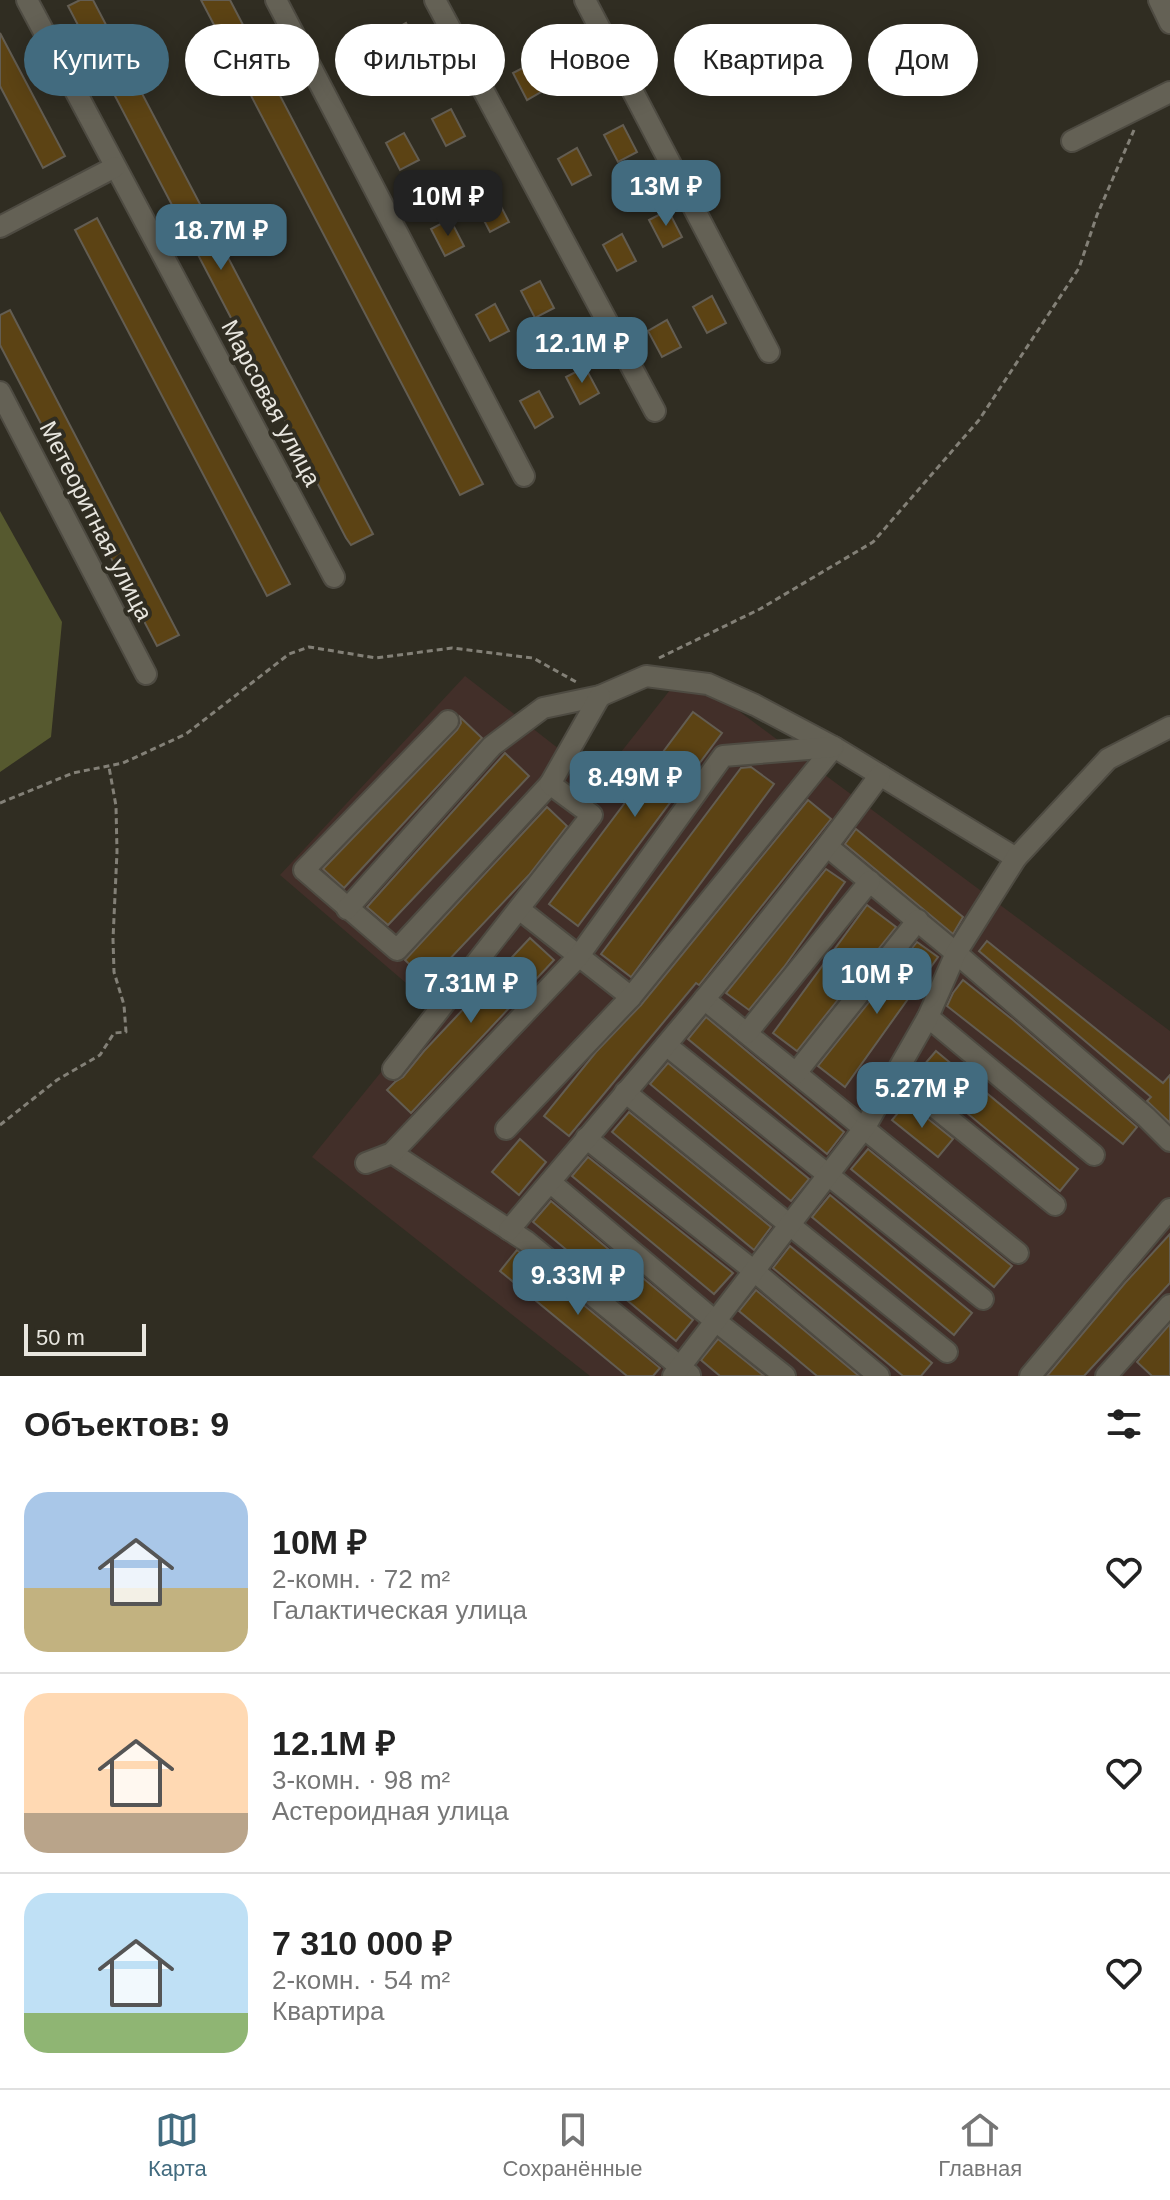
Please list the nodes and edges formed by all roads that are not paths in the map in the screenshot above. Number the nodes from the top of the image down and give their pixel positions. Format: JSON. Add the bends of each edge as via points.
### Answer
{"nodes":[{"id":1,"x":27,"y":0,"type":"edge"},
{"id":2,"x":276,"y":0,"type":"edge"},
{"id":3,"x":435,"y":0,"type":"edge"},
{"id":4,"x":585,"y":0,"type":"edge"},
{"id":5,"x":1159,"y":0,"type":"edge"},
{"id":6,"x":1170,"y":23,"type":"edge"},
{"id":7,"x":1170,"y":92,"type":"edge"},
{"id":8,"x":1072,"y":141,"type":"dead end"},
{"id":9,"x":115,"y":167,"type":"junction"},
{"id":10,"x":0,"y":227,"type":"edge"},
{"id":11,"x":769,"y":352,"type":"dead end"},
{"id":12,"x":0,"y":392,"type":"edge"},
{"id":13,"x":655,"y":411,"type":"dead end"},
{"id":14,"x":524,"y":476,"type":"dead end"},
{"id":15,"x":334,"y":577,"type":"dead end"},
{"id":16,"x":146,"y":674,"type":"dead end"},
{"id":17,"x":600,"y":696,"type":"junction"},
{"id":18,"x":448,"y":721,"type":"dead end"},
{"id":19,"x":1170,"y":727,"type":"edge"},
{"id":20,"x":834,"y":747,"type":"junction"},
{"id":21,"x":880,"y":775,"type":"junction"},
{"id":22,"x":550,"y":784,"type":"junction"},
{"id":23,"x":828,"y":847,"type":"junction"},
{"id":24,"x":1016,"y":858,"type":"junction"},
{"id":25,"x":870,"y":881,"type":"junction"},
{"id":26,"x":347,"y":909,"type":"junction"},
{"id":27,"x":519,"y":909,"type":"junction"},
{"id":28,"x":918,"y":920,"type":"junction"},
{"id":29,"x":956,"y":953,"type":"junction"},
{"id":30,"x":578,"y":957,"type":"junction"},
{"id":31,"x":631,"y":997,"type":"junction"},
{"id":32,"x":704,"y":999,"type":"junction"},
{"id":33,"x":928,"y":1017,"type":"junction"},
{"id":34,"x":747,"y":1033,"type":"junction"},
{"id":35,"x":666,"y":1045,"type":"junction"},
{"id":36,"x":393,"y":1069,"type":"dead end"},
{"id":37,"x":796,"y":1073,"type":"junction"},
{"id":38,"x":895,"y":1075,"type":"junction"},
{"id":39,"x":625,"y":1092,"type":"junction"},
{"id":40,"x":865,"y":1127,"type":"junction"},
{"id":41,"x":506,"y":1129,"type":"dead end"},
{"id":42,"x":586,"y":1138,"type":"junction"},
{"id":43,"x":1170,"y":1141,"type":"edge"},
{"id":44,"x":392,"y":1153,"type":"junction"},
{"id":45,"x":1094,"y":1155,"type":"dead end"},
{"id":46,"x":366,"y":1163,"type":"dead end"},
{"id":47,"x":828,"y":1175,"type":"junction"},
{"id":48,"x":550,"y":1182,"type":"junction"},
{"id":49,"x":1055,"y":1205,"type":"dead end"},
{"id":50,"x":1170,"y":1209,"type":"edge"},
{"id":51,"x":790,"y":1224,"type":"junction"},
{"id":52,"x":509,"y":1230,"type":"junction"},
{"id":53,"x":1018,"y":1253,"type":"dead end"},
{"id":54,"x":753,"y":1270,"type":"junction"},
{"id":55,"x":983,"y":1299,"type":"dead end"},
{"id":56,"x":1170,"y":1305,"type":"edge"},
{"id":57,"x":715,"y":1320,"type":"junction"},
{"id":58,"x":947,"y":1352,"type":"dead end"},
{"id":59,"x":682,"y":1373,"type":"edge"},
{"id":60,"x":785,"y":1376,"type":"edge"},
{"id":61,"x":879,"y":1376,"type":"edge"},
{"id":62,"x":1030,"y":1376,"type":"edge"},
{"id":63,"x":1106,"y":1376,"type":"edge"}],
"edges":[{"from":1,"to":9,"type":"street","name":"Марсовая улица"},
{"from":2,"to":14,"type":"street"},
{"from":3,"to":13,"type":"street"},
{"from":4,"to":11,"type":"street"},
{"from":5,"to":6,"type":"street"},
{"from":7,"to":8,"type":"street"},
{"from":9,"to":10,"type":"street"},
{"from":9,"to":15,"type":"street","name":"Марсовая улица"},
{"from":12,"to":16,"type":"street","name":"Метеоритная улица"},
{"from":17,"to":20,"type":"street","via":[[646,676],[708,684]]},
{"from":17,"to":22,"type":"street"},
{"from":17,"to":26,"type":"street","via":[[543,708],[492,746]]},
{"from":18,"to":26,"type":"street","via":[[304,870]]},
{"from":19,"to":24,"type":"street","via":[[1108,759]]},
{"from":20,"to":21,"type":"street"},
{"from":20,"to":30,"type":"street","via":[[723,756]]},
{"from":20,"to":31,"type":"street"},
{"from":21,"to":23,"type":"street"},
{"from":21,"to":24,"type":"street"},
{"from":22,"to":26,"type":"street","via":[[397,950]]},
{"from":22,"to":27,"type":"street","via":[[592,815]]},
{"from":23,"to":25,"type":"street"},
{"from":23,"to":32,"type":"street"},
{"from":24,"to":29,"type":"street"},
{"from":25,"to":28,"type":"street"},
{"from":25,"to":34,"type":"street"},
{"from":27,"to":30,"type":"street"},
{"from":27,"to":36,"type":"street"},
{"from":28,"to":29,"type":"street"},
{"from":28,"to":37,"type":"street"},
{"from":29,"to":33,"type":"street"},
{"from":29,"to":43,"type":"street"},
{"from":30,"to":31,"type":"street"},
{"from":30,"to":44,"type":"street"},
{"from":31,"to":41,"type":"street"},
{"from":32,"to":34,"type":"street"},
{"from":32,"to":35,"type":"street"},
{"from":33,"to":38,"type":"street"},
{"from":33,"to":45,"type":"street"},
{"from":34,"to":37,"type":"street"},
{"from":35,"to":39,"type":"street"},
{"from":35,"to":47,"type":"street"},
{"from":37,"to":40,"type":"street"},
{"from":38,"to":40,"type":"street"},
{"from":38,"to":49,"type":"street"},
{"from":39,"to":42,"type":"street"},
{"from":39,"to":51,"type":"street"},
{"from":40,"to":47,"type":"street"},
{"from":40,"to":53,"type":"street"},
{"from":42,"to":48,"type":"street"},
{"from":42,"to":54,"type":"street"},
{"from":44,"to":46,"type":"street"},
{"from":44,"to":52,"type":"street"},
{"from":47,"to":51,"type":"street"},
{"from":47,"to":55,"type":"street"},
{"from":48,"to":52,"type":"street"},
{"from":48,"to":57,"type":"street"},
{"from":50,"to":62,"type":"street"},
{"from":51,"to":54,"type":"street"},
{"from":51,"to":58,"type":"street"},
{"from":52,"to":59,"type":"street"},
{"from":54,"to":57,"type":"street"},
{"from":54,"to":61,"type":"street"},
{"from":56,"to":63,"type":"street"},
{"from":57,"to":59,"type":"street"},
{"from":57,"to":60,"type":"street"}]}
